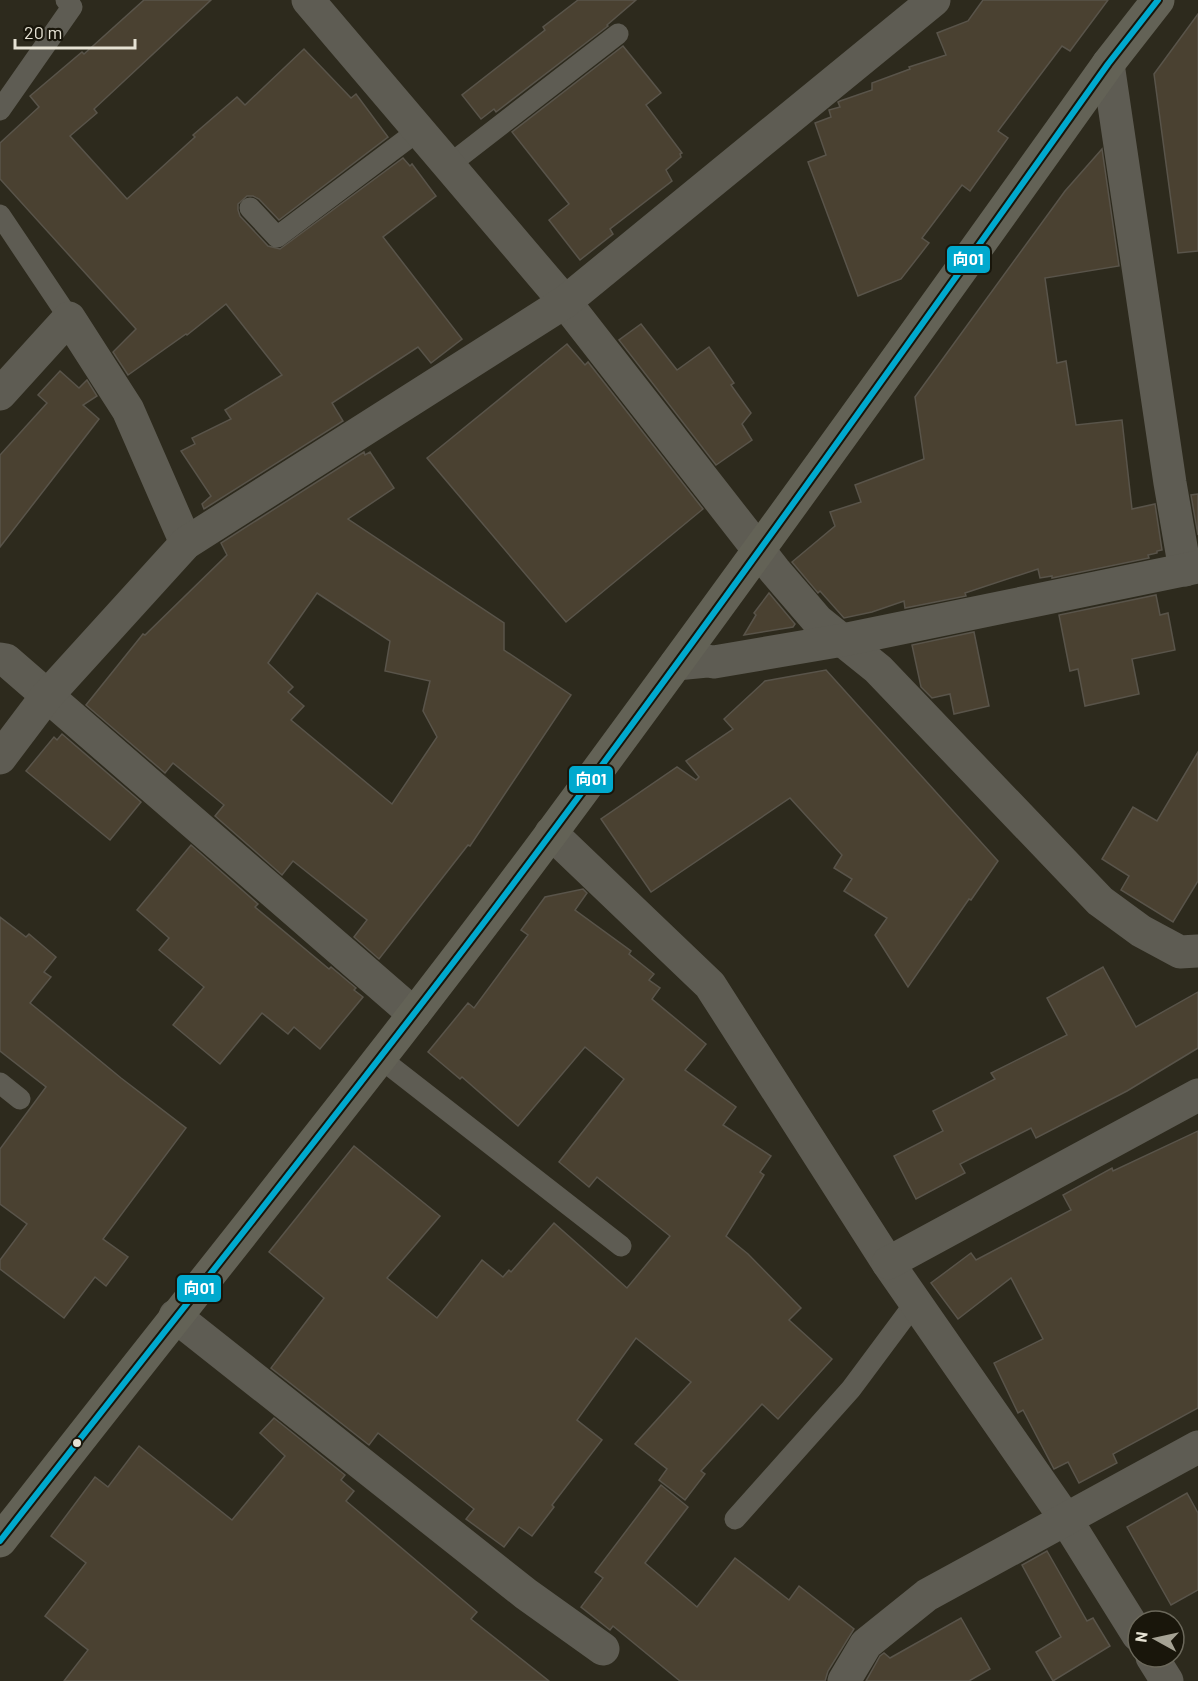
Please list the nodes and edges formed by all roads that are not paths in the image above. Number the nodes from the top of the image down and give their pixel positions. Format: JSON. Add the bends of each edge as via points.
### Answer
{"nodes":[{"id":1,"x":66,"y":0,"type":"edge"},
{"id":2,"x":309,"y":0,"type":"edge"},
{"id":3,"x":934,"y":0,"type":"edge"},
{"id":4,"x":1158,"y":0,"type":"edge"},
{"id":5,"x":618,"y":34,"type":"dead end"},
{"id":6,"x":1108,"y":64,"type":"junction"},
{"id":7,"x":0,"y":110,"type":"edge"},
{"id":8,"x":419,"y":130,"type":"junction"},
{"id":9,"x":448,"y":165,"type":"junction"},
{"id":10,"x":250,"y":208,"type":"dead end"},
{"id":11,"x":0,"y":215,"type":"edge"},
{"id":12,"x":565,"y":302,"type":"junction"},
{"id":13,"x":69,"y":318,"type":"junction"},
{"id":14,"x":0,"y":394,"type":"edge"},
{"id":15,"x":186,"y":543,"type":"junction"},
{"id":16,"x":760,"y":551,"type":"junction"},
{"id":17,"x":1191,"y":568,"type":"edge"},
{"id":18,"x":843,"y":640,"type":"junction"},
{"id":19,"x":0,"y":659,"type":"edge"},
{"id":20,"x":676,"y":664,"type":"junction"},
{"id":21,"x":46,"y":697,"type":"junction"},
{"id":22,"x":0,"y":758,"type":"edge"},
{"id":23,"x":551,"y":833,"type":"junction"},
{"id":24,"x":1198,"y":951,"type":"edge"},
{"id":25,"x":414,"y":1014,"type":"junction"},
{"id":26,"x":380,"y":1058,"type":"junction"},
{"id":27,"x":0,"y":1083,"type":"edge"},
{"id":28,"x":1198,"y":1095,"type":"edge"},
{"id":29,"x":20,"y":1099,"type":"dead end"},
{"id":30,"x":621,"y":1246,"type":"dead end"},
{"id":31,"x":888,"y":1263,"type":"junction"},
{"id":32,"x":915,"y":1303,"type":"junction"},
{"id":33,"x":175,"y":1316,"type":"junction"},
{"id":34,"x":1198,"y":1447,"type":"edge"},
{"id":35,"x":1065,"y":1518,"type":"junction"},
{"id":36,"x":735,"y":1519,"type":"dead end"},
{"id":37,"x":0,"y":1541,"type":"edge"},
{"id":38,"x":1126,"y":1616,"type":"edge"},
{"id":39,"x":603,"y":1649,"type":"dead end"},
{"id":40,"x":844,"y":1681,"type":"edge"}],
"edges":[{"from":1,"to":7,"type":"lane","via":[[72,7]]},
{"from":2,"to":8,"type":"street"},
{"from":3,"to":12,"type":"street"},
{"from":4,"to":6,"type":"street"},
{"from":5,"to":9,"type":"lane"},
{"from":6,"to":16,"type":"street"},
{"from":6,"to":17,"type":"street","via":[[1168,471]]},
{"from":8,"to":9,"type":"street"},
{"from":8,"to":10,"type":"lane","via":[[277,237]]},
{"from":9,"to":12,"type":"street"},
{"from":11,"to":13,"type":"lane"},
{"from":12,"to":15,"type":"street"},
{"from":12,"to":16,"type":"street"},
{"from":13,"to":14,"type":"street"},
{"from":13,"to":15,"type":"street","via":[[128,410]]},
{"from":15,"to":21,"type":"street"},
{"from":16,"to":18,"type":"street","via":[[817,620]]},
{"from":16,"to":20,"type":"street"},
{"from":17,"to":18,"type":"street"},
{"from":18,"to":20,"type":"street","via":[[714,662]]},
{"from":18,"to":24,"type":"street","via":[[878,669],[1100,901],[1141,931],[1180,952]]},
{"from":19,"to":21,"type":"street","via":[[6,660]]},
{"from":20,"to":23,"type":"street"},
{"from":21,"to":22,"type":"street"},
{"from":21,"to":25,"type":"street"},
{"from":23,"to":25,"type":"street"},
{"from":23,"to":31,"type":"street","via":[[710,985]]},
{"from":25,"to":26,"type":"street"},
{"from":26,"to":30,"type":"lane"},
{"from":26,"to":33,"type":"street"},
{"from":27,"to":29,"type":"lane"},
{"from":28,"to":31,"type":"street"},
{"from":31,"to":32,"type":"street"},
{"from":32,"to":35,"type":"street"},
{"from":32,"to":36,"type":"lane","via":[[851,1389]]},
{"from":33,"to":37,"type":"street"},
{"from":33,"to":39,"type":"street","via":[[526,1593]]},
{"from":34,"to":35,"type":"street"},
{"from":35,"to":38,"type":"street"},
{"from":35,"to":40,"type":"street","via":[[927,1595],[866,1644]]}]}
